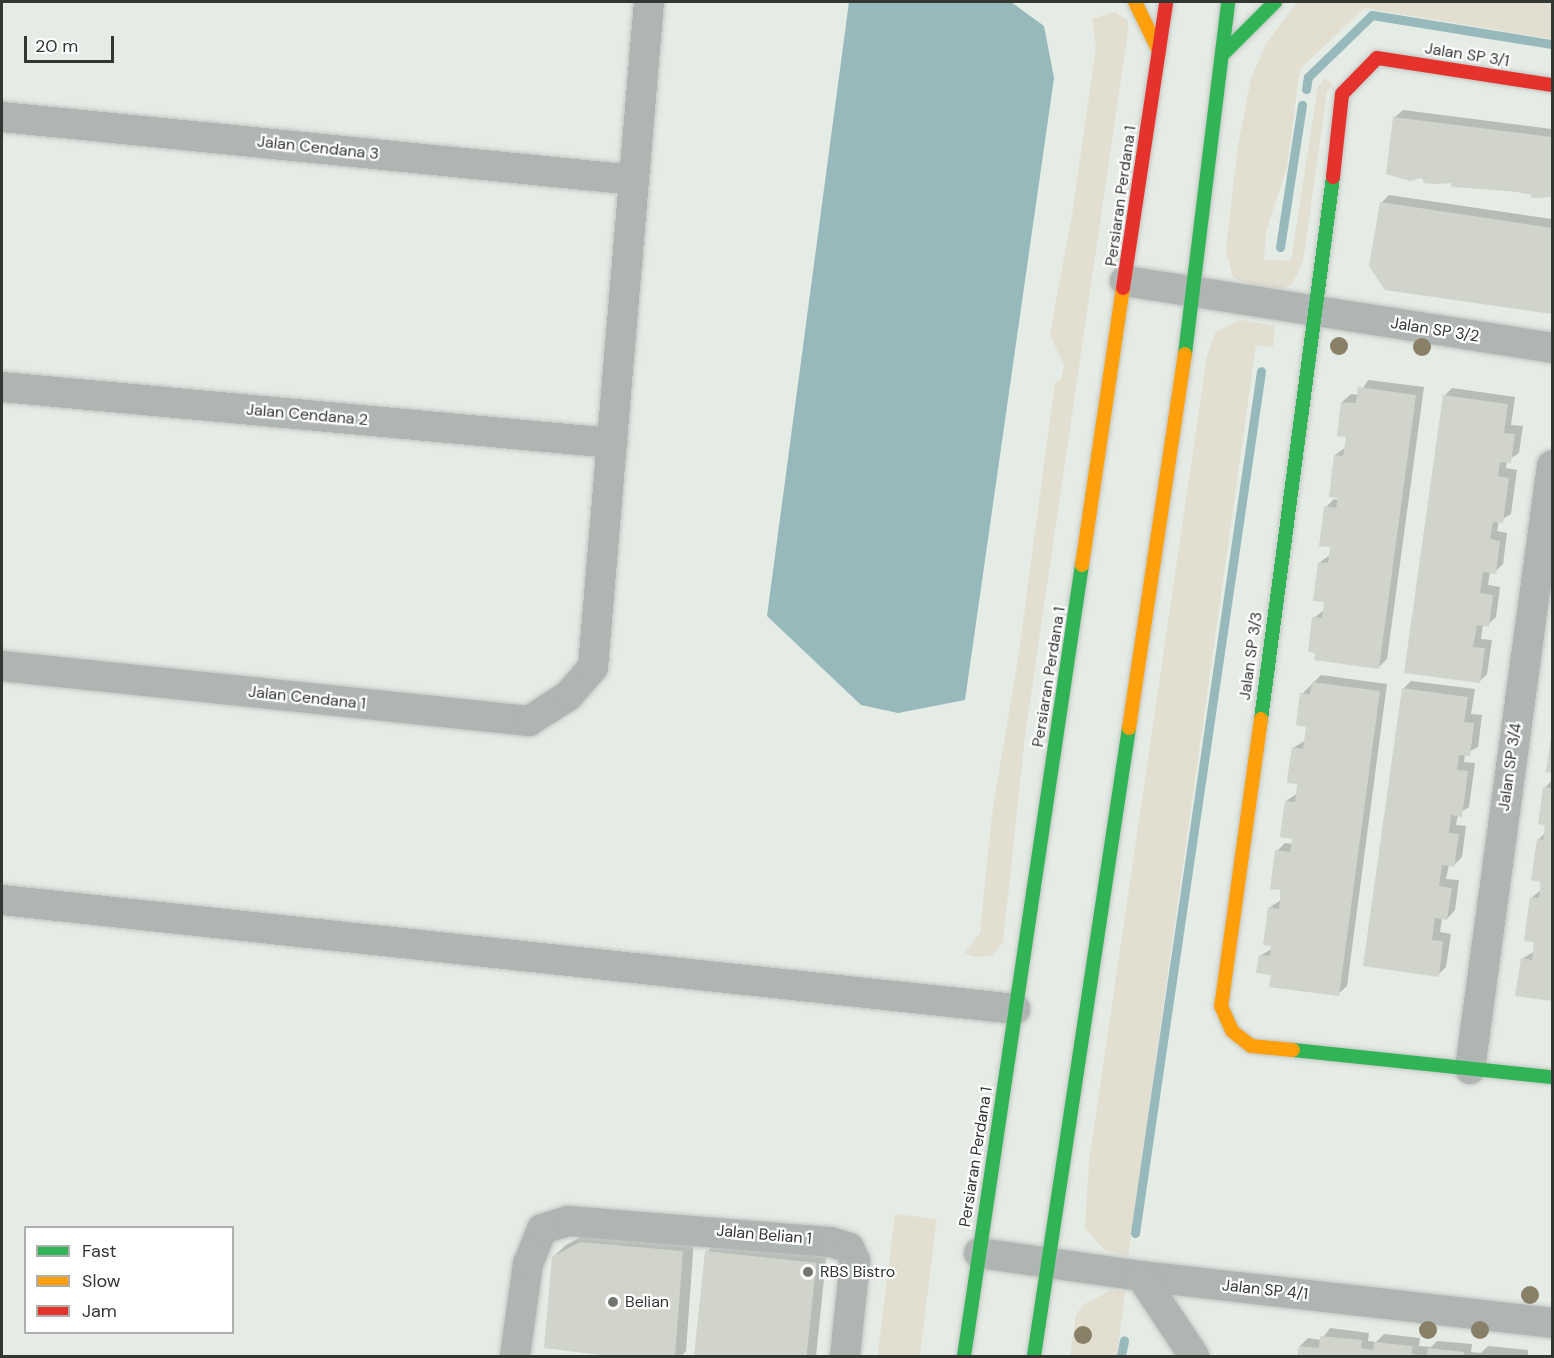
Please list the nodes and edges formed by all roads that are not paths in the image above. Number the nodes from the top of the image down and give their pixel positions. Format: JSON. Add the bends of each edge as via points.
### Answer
{"nodes":[{"id":1,"x":649,"y":2,"type":"edge"},
{"id":2,"x":1135,"y":2,"type":"edge"},
{"id":3,"x":1166,"y":2,"type":"edge"},
{"id":4,"x":1228,"y":2,"type":"edge"},
{"id":5,"x":1275,"y":2,"type":"edge"},
{"id":6,"x":1159,"y":51,"type":"junction"},
{"id":7,"x":1222,"y":55,"type":"junction"},
{"id":8,"x":1377,"y":58,"type":"joint"},
{"id":9,"x":1552,"y":85,"type":"edge"},
{"id":10,"x":2,"y":117,"type":"edge"},
{"id":11,"x":634,"y":180,"type":"junction"},
{"id":12,"x":1125,"y":281,"type":"junction"},
{"id":13,"x":1193,"y":290,"type":"junction"},
{"id":14,"x":1317,"y":312,"type":"junction"},
{"id":15,"x":1552,"y":348,"type":"edge"},
{"id":16,"x":2,"y":387,"type":"edge"},
{"id":17,"x":612,"y":443,"type":"junction"},
{"id":18,"x":1552,"y":466,"type":"edge"},
{"id":19,"x":2,"y":666,"type":"edge"},
{"id":20,"x":2,"y":900,"type":"edge"},
{"id":21,"x":1015,"y":1009,"type":"junction"},
{"id":22,"x":1470,"y":1069,"type":"junction"},
{"id":23,"x":1552,"y":1077,"type":"edge"},
{"id":24,"x":979,"y":1252,"type":"junction"},
{"id":25,"x":1048,"y":1263,"type":"junction"},
{"id":26,"x":1141,"y":1276,"type":"junction"},
{"id":27,"x":1552,"y":1323,"type":"edge"},
{"id":28,"x":516,"y":1356,"type":"edge"},
{"id":29,"x":845,"y":1356,"type":"edge"},
{"id":30,"x":964,"y":1356,"type":"edge"},
{"id":31,"x":1034,"y":1356,"type":"edge"},
{"id":32,"x":1194,"y":1356,"type":"edge"}],
"edges":[{"from":1,"to":11,"type":"street"},
{"from":2,"to":6,"type":"street"},
{"from":3,"to":6,"type":"street","name":"Persiaran Perdana 1"},
{"from":4,"to":7,"type":"street"},
{"from":5,"to":7,"type":"street"},
{"from":6,"to":12,"type":"street","name":"Persiaran Perdana 1"},
{"from":7,"to":13,"type":"street"},
{"from":8,"to":9,"type":"street","name":"Jalan SP 3/1"},
{"from":8,"to":14,"type":"street","name":"Jalan SP 3/3","via":[[1342,94]]},
{"from":10,"to":11,"type":"street","name":"Jalan Cendana 3"},
{"from":11,"to":17,"type":"street"},
{"from":12,"to":13,"type":"street","name":"Jalan SP 3/2"},
{"from":12,"to":21,"type":"street","name":"Persiaran Perdana 1"},
{"from":13,"to":14,"type":"street","name":"Jalan SP 3/2"},
{"from":13,"to":25,"type":"street"},
{"from":14,"to":15,"type":"street","name":"Jalan SP 3/2"},
{"from":14,"to":22,"type":"street","name":"Jalan SP 3/3","via":[[1221,1006],[1232,1031],[1251,1046]]},
{"from":16,"to":17,"type":"street","name":"Jalan Cendana 2"},
{"from":17,"to":19,"type":"street","name":"Jalan Cendana 1","via":[[593,667],[568,696],[529,721]]},
{"from":18,"to":22,"type":"street","name":"Jalan SP 3/4"},
{"from":20,"to":21,"type":"street"},
{"from":21,"to":24,"type":"street","name":"Persiaran Perdana 1"},
{"from":22,"to":23,"type":"street"},
{"from":24,"to":25,"type":"street","name":"Jalan SP 4/1"},
{"from":24,"to":30,"type":"street","name":"Persiaran Perdana 1"},
{"from":25,"to":26,"type":"street","name":"Jalan SP 4/1"},
{"from":25,"to":31,"type":"street"},
{"from":26,"to":27,"type":"street","name":"Jalan SP 4/1"},
{"from":26,"to":32,"type":"street"},
{"from":28,"to":29,"type":"street","name":"Jalan Belian 1","via":[[528,1264],[542,1229],[568,1221],[831,1242],[849,1248],[855,1261]]}]}
